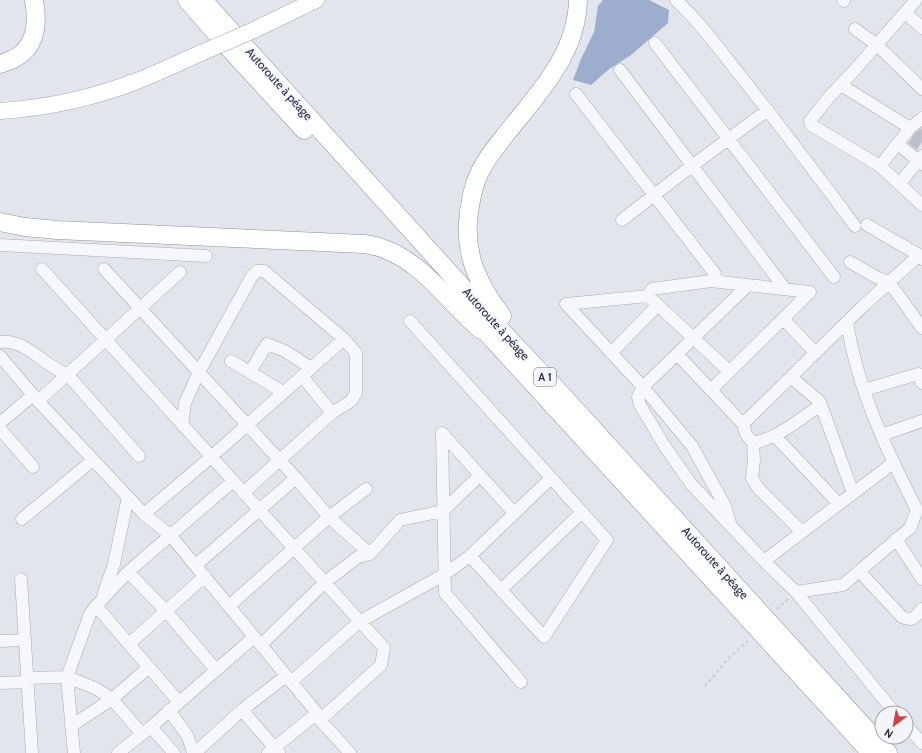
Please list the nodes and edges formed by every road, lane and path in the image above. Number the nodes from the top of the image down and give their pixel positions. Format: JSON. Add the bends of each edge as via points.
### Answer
{"nodes":[{"id":1,"x":34,"y":0,"type":"edge"},
{"id":2,"x":186,"y":0,"type":"edge"},
{"id":3,"x":203,"y":0,"type":"edge"},
{"id":4,"x":316,"y":0,"type":"edge"},
{"id":5,"x":578,"y":0,"type":"edge"},
{"id":6,"x":676,"y":0,"type":"edge"},
{"id":7,"x":916,"y":0,"type":"edge"},
{"id":8,"x":906,"y":13,"type":"junction"},
{"id":9,"x":922,"y":28,"type":"edge"},
{"id":10,"x":854,"y":29,"type":"dead end"},
{"id":11,"x":655,"y":43,"type":"dead end"},
{"id":12,"x":877,"y":45,"type":"junction"},
{"id":13,"x":0,"y":64,"type":"edge"},
{"id":14,"x":620,"y":70,"type":"dead end"},
{"id":15,"x":841,"y":85,"type":"junction"},
{"id":16,"x":922,"y":89,"type":"edge"},
{"id":17,"x":576,"y":94,"type":"dead end"},
{"id":18,"x":768,"y":110,"type":"junction"},
{"id":19,"x":0,"y":111,"type":"edge"},
{"id":20,"x":922,"y":118,"type":"edge"},
{"id":21,"x":910,"y":128,"type":"junction"},
{"id":22,"x":729,"y":139,"type":"junction"},
{"id":23,"x":898,"y":144,"type":"junction"},
{"id":24,"x":921,"y":160,"type":"edge"},
{"id":25,"x":692,"y":165,"type":"junction"},
{"id":26,"x":880,"y":166,"type":"junction"},
{"id":27,"x":900,"y":183,"type":"junction"},
{"id":28,"x":655,"y":195,"type":"junction"},
{"id":29,"x":922,"y":205,"type":"edge"},
{"id":30,"x":622,"y":220,"type":"dead end"},
{"id":31,"x":0,"y":222,"type":"edge"},
{"id":32,"x":0,"y":244,"type":"edge"},
{"id":33,"x":206,"y":256,"type":"dead end"},
{"id":34,"x":921,"y":257,"type":"edge"},
{"id":35,"x":850,"y":262,"type":"dead end"},
{"id":36,"x":42,"y":269,"type":"dead end"},
{"id":37,"x":104,"y":269,"type":"dead end"},
{"id":38,"x":180,"y":272,"type":"dead end"},
{"id":39,"x":715,"y":274,"type":"dead end"},
{"id":40,"x":834,"y":277,"type":"dead end"},
{"id":41,"x":889,"y":282,"type":"junction"},
{"id":42,"x":747,"y":286,"type":"junction"},
{"id":43,"x":783,"y":286,"type":"dead end"},
{"id":44,"x":648,"y":296,"type":"junction"},
{"id":45,"x":658,"y":305,"type":"junction"},
{"id":46,"x":140,"y":308,"type":"junction"},
{"id":47,"x":782,"y":319,"type":"junction"},
{"id":48,"x":410,"y":321,"type":"dead end"},
{"id":49,"x":847,"y":322,"type":"junction"},
{"id":50,"x":922,"y":328,"type":"edge"},
{"id":51,"x":344,"y":338,"type":"junction"},
{"id":52,"x":693,"y":338,"type":"junction"},
{"id":53,"x":105,"y":340,"type":"junction"},
{"id":54,"x":0,"y":342,"type":"edge"},
{"id":55,"x":495,"y":342,"type":"junction"},
{"id":56,"x":611,"y":353,"type":"junction"},
{"id":57,"x":816,"y":353,"type":"junction"},
{"id":58,"x":677,"y":354,"type":"junction"},
{"id":59,"x":0,"y":356,"type":"edge"},
{"id":60,"x":231,"y":361,"type":"dead end"},
{"id":61,"x":311,"y":368,"type":"junction"},
{"id":62,"x":729,"y":371,"type":"junction"},
{"id":63,"x":199,"y":372,"type":"junction"},
{"id":64,"x":250,"y":372,"type":"junction"},
{"id":65,"x":67,"y":374,"type":"junction"},
{"id":66,"x":302,"y":376,"type":"junction"},
{"id":67,"x":791,"y":377,"type":"junction"},
{"id":68,"x":922,"y":383,"type":"edge"},
{"id":69,"x":643,"y":387,"type":"junction"},
{"id":70,"x":711,"y":390,"type":"junction"},
{"id":71,"x":864,"y":390,"type":"junction"},
{"id":72,"x":283,"y":392,"type":"junction"},
{"id":73,"x":563,"y":396,"type":"junction"},
{"id":74,"x":35,"y":398,"type":"junction"},
{"id":75,"x":821,"y":405,"type":"junction"},
{"id":76,"x":332,"y":413,"type":"junction"},
{"id":77,"x":922,"y":421,"type":"edge"},
{"id":78,"x":0,"y":423,"type":"edge"},
{"id":79,"x":246,"y":424,"type":"junction"},
{"id":80,"x":743,"y":424,"type":"junction"},
{"id":81,"x":182,"y":425,"type":"junction"},
{"id":82,"x":0,"y":429,"type":"edge"},
{"id":83,"x":882,"y":435,"type":"junction"},
{"id":84,"x":775,"y":436,"type":"junction"},
{"id":85,"x":753,"y":443,"type":"junction"},
{"id":86,"x":139,"y":456,"type":"dead end"},
{"id":87,"x":211,"y":458,"type":"junction"},
{"id":88,"x":93,"y":460,"type":"junction"},
{"id":89,"x":280,"y":461,"type":"junction"},
{"id":90,"x":893,"y":463,"type":"junction"},
{"id":91,"x":33,"y":467,"type":"dead end"},
{"id":92,"x":480,"y":475,"type":"junction"},
{"id":93,"x":296,"y":478,"type":"junction"},
{"id":94,"x":551,"y":478,"type":"junction"},
{"id":95,"x":233,"y":481,"type":"junction"},
{"id":96,"x":366,"y":489,"type":"dead end"},
{"id":97,"x":243,"y":493,"type":"junction"},
{"id":98,"x":853,"y":493,"type":"junction"},
{"id":99,"x":128,"y":497,"type":"junction"},
{"id":100,"x":839,"y":504,"type":"junction"},
{"id":101,"x":259,"y":511,"type":"junction"},
{"id":102,"x":443,"y":511,"type":"junction"},
{"id":103,"x":582,"y":512,"type":"junction"},
{"id":104,"x":514,"y":513,"type":"junction"},
{"id":105,"x":144,"y":514,"type":"junction"},
{"id":106,"x":329,"y":517,"type":"junction"},
{"id":107,"x":22,"y":519,"type":"dead end"},
{"id":108,"x":731,"y":526,"type":"junction"},
{"id":109,"x":802,"y":532,"type":"junction"},
{"id":110,"x":171,"y":536,"type":"junction"},
{"id":111,"x":896,"y":539,"type":"junction"},
{"id":112,"x":293,"y":549,"type":"junction"},
{"id":113,"x":370,"y":554,"type":"junction"},
{"id":114,"x":470,"y":556,"type":"junction"},
{"id":115,"x":764,"y":561,"type":"junction"},
{"id":116,"x":196,"y":565,"type":"junction"},
{"id":117,"x":859,"y":571,"type":"junction"},
{"id":118,"x":128,"y":572,"type":"junction"},
{"id":119,"x":445,"y":574,"type":"junction"},
{"id":120,"x":205,"y":576,"type":"junction"},
{"id":121,"x":21,"y":579,"type":"dead end"},
{"id":122,"x":922,"y":579,"type":"edge"},
{"id":123,"x":324,"y":584,"type":"junction"},
{"id":124,"x":501,"y":590,"type":"junction"},
{"id":125,"x":796,"y":592,"type":"junction"},
{"id":126,"x":99,"y":603,"type":"junction"},
{"id":127,"x":229,"y":606,"type":"junction"},
{"id":128,"x":777,"y":608,"type":"dead end"},
{"id":129,"x":922,"y":609,"type":"edge"},
{"id":130,"x":166,"y":612,"type":"junction"},
{"id":131,"x":359,"y":622,"type":"junction"},
{"id":132,"x":25,"y":640,"type":"junction"},
{"id":133,"x":748,"y":640,"type":"dead end"},
{"id":134,"x":0,"y":641,"type":"edge"},
{"id":135,"x":257,"y":641,"type":"junction"},
{"id":136,"x":129,"y":644,"type":"junction"},
{"id":137,"x":149,"y":667,"type":"junction"},
{"id":138,"x":216,"y":670,"type":"junction"},
{"id":139,"x":67,"y":677,"type":"junction"},
{"id":140,"x":288,"y":679,"type":"junction"},
{"id":141,"x":27,"y":680,"type":"junction"},
{"id":142,"x":521,"y":682,"type":"dead end"},
{"id":143,"x":0,"y":683,"type":"edge"},
{"id":144,"x":705,"y":686,"type":"dead end"},
{"id":145,"x":112,"y":699,"type":"junction"},
{"id":146,"x":179,"y":702,"type":"junction"},
{"id":147,"x":888,"y":705,"type":"edge"},
{"id":148,"x":169,"y":710,"type":"junction"},
{"id":149,"x":242,"y":710,"type":"junction"},
{"id":150,"x":319,"y":717,"type":"junction"},
{"id":151,"x":70,"y":726,"type":"junction"},
{"id":152,"x":146,"y":730,"type":"junction"},
{"id":153,"x":914,"y":734,"type":"edge"},
{"id":154,"x":922,"y":743,"type":"edge"},
{"id":155,"x":274,"y":751,"type":"edge"},
{"id":156,"x":32,"y":753,"type":"edge"},
{"id":157,"x":74,"y":753,"type":"edge"},
{"id":158,"x":118,"y":753,"type":"edge"},
{"id":159,"x":174,"y":753,"type":"edge"},
{"id":160,"x":194,"y":753,"type":"edge"},
{"id":161,"x":350,"y":753,"type":"edge"},
{"id":162,"x":871,"y":753,"type":"edge"},
{"id":163,"x":888,"y":753,"type":"edge"}],
"edges":[{"from":1,"to":13,"type":"highway","via":[[37,16],[34,37],[16,58]]},
{"from":2,"to":55,"type":"highway","number":"A 1","via":[[440,278]]},
{"from":3,"to":73,"type":"highway","name":"Autoroute à péage","number":"A 1"},
{"from":4,"to":19,"type":"main road","bridge":true,"via":[[136,81],[90,96],[49,105]]},
{"from":5,"to":73,"type":"highway","via":[[575,29],[571,40],[541,90],[490,154],[471,196],[468,221],[468,243],[480,282],[504,319],[554,379]]},
{"from":6,"to":18,"type":"street","via":[[699,24]]},
{"from":7,"to":8,"type":"street"},
{"from":8,"to":9,"type":"street"},
{"from":8,"to":12,"type":"street"},
{"from":10,"to":12,"type":"street"},
{"from":11,"to":22,"type":"street"},
{"from":12,"to":15,"type":"street"},
{"from":12,"to":16,"type":"street"},
{"from":14,"to":25,"type":"street"},
{"from":15,"to":21,"type":"street"},
{"from":15,"to":26,"type":"street","via":[[811,118],[811,124]]},
{"from":17,"to":28,"type":"street"},
{"from":18,"to":22,"type":"street"},
{"from":18,"to":34,"type":"street","via":[[861,225]]},
{"from":20,"to":21,"type":"street"},
{"from":21,"to":23,"type":"street"},
{"from":22,"to":25,"type":"street"},
{"from":22,"to":40,"type":"street"},
{"from":23,"to":24,"type":"street"},
{"from":23,"to":26,"type":"street"},
{"from":24,"to":27,"type":"street"},
{"from":25,"to":28,"type":"street"},
{"from":25,"to":43,"type":"street"},
{"from":26,"to":27,"type":"street"},
{"from":27,"to":29,"type":"street"},
{"from":28,"to":30,"type":"street"},
{"from":28,"to":39,"type":"street"},
{"from":31,"to":55,"type":"highway","via":[[57,230],[272,239],[364,244],[377,247],[397,255],[418,270]]},
{"from":32,"to":33,"type":"street"},
{"from":34,"to":41,"type":"street"},
{"from":35,"to":41,"type":"street"},
{"from":36,"to":53,"type":"street"},
{"from":37,"to":46,"type":"street"},
{"from":38,"to":46,"type":"street"},
{"from":41,"to":49,"type":"street"},
{"from":41,"to":50,"type":"street"},
{"from":42,"to":44,"type":"street","via":[[711,281],[652,289]]},
{"from":42,"to":47,"type":"street","via":[[810,292]]},
{"from":42,"to":52,"type":"street"},
{"from":44,"to":45,"type":"street"},
{"from":44,"to":56,"type":"street","via":[[566,304]]},
{"from":45,"to":52,"type":"street"},
{"from":45,"to":56,"type":"street"},
{"from":46,"to":53,"type":"street"},
{"from":46,"to":63,"type":"street"},
{"from":47,"to":57,"type":"street"},
{"from":47,"to":62,"type":"street"},
{"from":48,"to":94,"type":"street"},
{"from":49,"to":57,"type":"street"},
{"from":49,"to":71,"type":"street"},
{"from":51,"to":61,"type":"street"},
{"from":51,"to":63,"type":"street","via":[[264,271],[257,271]]},
{"from":51,"to":76,"type":"street","via":[[356,353],[356,393],[351,401]]},
{"from":52,"to":58,"type":"street"},
{"from":52,"to":62,"type":"street"},
{"from":53,"to":65,"type":"street"},
{"from":53,"to":81,"type":"street"},
{"from":54,"to":65,"type":"street","via":[[8,341],[27,349],[56,371]]},
{"from":55,"to":162,"type":"highway","number":"A 1"},
{"from":56,"to":69,"type":"street"},
{"from":57,"to":67,"type":"street"},
{"from":58,"to":69,"type":"street"},
{"from":58,"to":70,"type":"street"},
{"from":59,"to":74,"type":"street"},
{"from":60,"to":64,"type":"street"},
{"from":61,"to":64,"type":"street","via":[[285,351],[267,344]]},
{"from":61,"to":66,"type":"street"},
{"from":62,"to":70,"type":"street"},
{"from":63,"to":79,"type":"street"},
{"from":63,"to":81,"type":"street","via":[[185,403]]},
{"from":64,"to":72,"type":"street"},
{"from":65,"to":74,"type":"street"},
{"from":65,"to":86,"type":"street"},
{"from":66,"to":72,"type":"street"},
{"from":66,"to":76,"type":"street"},
{"from":67,"to":75,"type":"street"},
{"from":67,"to":80,"type":"street"},
{"from":68,"to":71,"type":"street","via":[[918,374]]},
{"from":69,"to":108,"type":"street","via":[[692,446],[725,506]]},
{"from":69,"to":108,"type":"street","via":[[638,397],[640,405],[664,445],[692,484]]},
{"from":70,"to":80,"type":"street"},
{"from":71,"to":83,"type":"street"},
{"from":72,"to":79,"type":"street"},
{"from":73,"to":163,"type":"highway","name":"Autoroute à péage","number":"A 1"},
{"from":74,"to":78,"type":"street"},
{"from":74,"to":88,"type":"street"},
{"from":75,"to":84,"type":"street"},
{"from":75,"to":98,"type":"street"},
{"from":76,"to":89,"type":"street"},
{"from":77,"to":83,"type":"street"},
{"from":79,"to":87,"type":"street"},
{"from":79,"to":89,"type":"street"},
{"from":80,"to":85,"type":"street","via":[[746,434]]},
{"from":81,"to":87,"type":"street"},
{"from":82,"to":91,"type":"street"},
{"from":83,"to":90,"type":"street"},
{"from":84,"to":85,"type":"street"},
{"from":84,"to":100,"type":"street"},
{"from":85,"to":109,"type":"street","via":[[752,478],[758,488]]},
{"from":87,"to":95,"type":"street"},
{"from":87,"to":105,"type":"street"},
{"from":88,"to":99,"type":"street"},
{"from":88,"to":107,"type":"street"},
{"from":89,"to":93,"type":"street"},
{"from":89,"to":97,"type":"street"},
{"from":90,"to":98,"type":"street"},
{"from":90,"to":111,"type":"street","via":[[917,510],[910,528]]},
{"from":92,"to":102,"type":"street"},
{"from":92,"to":102,"type":"street","via":[[442,433]]},
{"from":92,"to":104,"type":"street"},
{"from":93,"to":101,"type":"street"},
{"from":93,"to":106,"type":"street"},
{"from":94,"to":103,"type":"street"},
{"from":94,"to":104,"type":"street"},
{"from":95,"to":97,"type":"street"},
{"from":95,"to":110,"type":"street"},
{"from":96,"to":106,"type":"street"},
{"from":97,"to":101,"type":"street"},
{"from":98,"to":100,"type":"street"},
{"from":99,"to":105,"type":"street"},
{"from":99,"to":126,"type":"street","via":[[114,564]]},
{"from":100,"to":109,"type":"street"},
{"from":101,"to":112,"type":"street"},
{"from":101,"to":116,"type":"street"},
{"from":102,"to":113,"type":"street","via":[[400,520]]},
{"from":102,"to":119,"type":"street"},
{"from":103,"to":124,"type":"street"},
{"from":103,"to":124,"type":"street","via":[[607,540],[544,637]]},
{"from":104,"to":114,"type":"street"},
{"from":105,"to":110,"type":"street"},
{"from":106,"to":112,"type":"street"},
{"from":106,"to":113,"type":"street"},
{"from":108,"to":115,"type":"street"},
{"from":109,"to":115,"type":"street"},
{"from":110,"to":116,"type":"street"},
{"from":110,"to":118,"type":"street"},
{"from":111,"to":117,"type":"street"},
{"from":111,"to":122,"type":"street"},
{"from":112,"to":123,"type":"street"},
{"from":112,"to":127,"type":"street"},
{"from":113,"to":123,"type":"street","via":[[358,557]]},
{"from":114,"to":119,"type":"street"},
{"from":114,"to":124,"type":"street"},
{"from":115,"to":125,"type":"street"},
{"from":116,"to":120,"type":"street"},
{"from":117,"to":125,"type":"street","via":[[843,585]]},
{"from":117,"to":129,"type":"street","via":[[902,617],[908,620],[915,618]]},
{"from":118,"to":126,"type":"street"},
{"from":118,"to":130,"type":"street"},
{"from":119,"to":131,"type":"street"},
{"from":119,"to":142,"type":"street","via":[[444,593]]},
{"from":120,"to":127,"type":"street"},
{"from":120,"to":130,"type":"street"},
{"from":121,"to":132,"type":"street"},
{"from":123,"to":131,"type":"street"},
{"from":123,"to":135,"type":"street"},
{"from":125,"to":128,"type":"path"},
{"from":125,"to":147,"type":"street"},
{"from":126,"to":136,"type":"street"},
{"from":126,"to":139,"type":"street","via":[[90,614]]},
{"from":127,"to":135,"type":"street"},
{"from":130,"to":136,"type":"street"},
{"from":130,"to":138,"type":"street"},
{"from":131,"to":140,"type":"street"},
{"from":131,"to":150,"type":"street","via":[[384,648],[381,665]]},
{"from":132,"to":134,"type":"street"},
{"from":132,"to":141,"type":"street"},
{"from":133,"to":144,"type":"path"},
{"from":135,"to":138,"type":"street"},
{"from":135,"to":140,"type":"street"},
{"from":136,"to":137,"type":"street"},
{"from":137,"to":145,"type":"street"},
{"from":137,"to":146,"type":"street"},
{"from":138,"to":146,"type":"street"},
{"from":139,"to":141,"type":"street"},
{"from":139,"to":145,"type":"street","via":[[95,688]]},
{"from":139,"to":151,"type":"street"},
{"from":140,"to":149,"type":"street"},
{"from":140,"to":150,"type":"street"},
{"from":141,"to":143,"type":"street"},
{"from":141,"to":156,"type":"street"},
{"from":145,"to":151,"type":"street"},
{"from":145,"to":152,"type":"street"},
{"from":146,"to":148,"type":"street"},
{"from":148,"to":152,"type":"street"},
{"from":148,"to":160,"type":"street","via":[[188,737]]},
{"from":149,"to":155,"type":"street"},
{"from":149,"to":160,"type":"street"},
{"from":150,"to":155,"type":"street"},
{"from":150,"to":161,"type":"street"},
{"from":151,"to":157,"type":"street"},
{"from":152,"to":158,"type":"street"},
{"from":152,"to":159,"type":"street"},
{"from":153,"to":154,"type":"street"}]}
